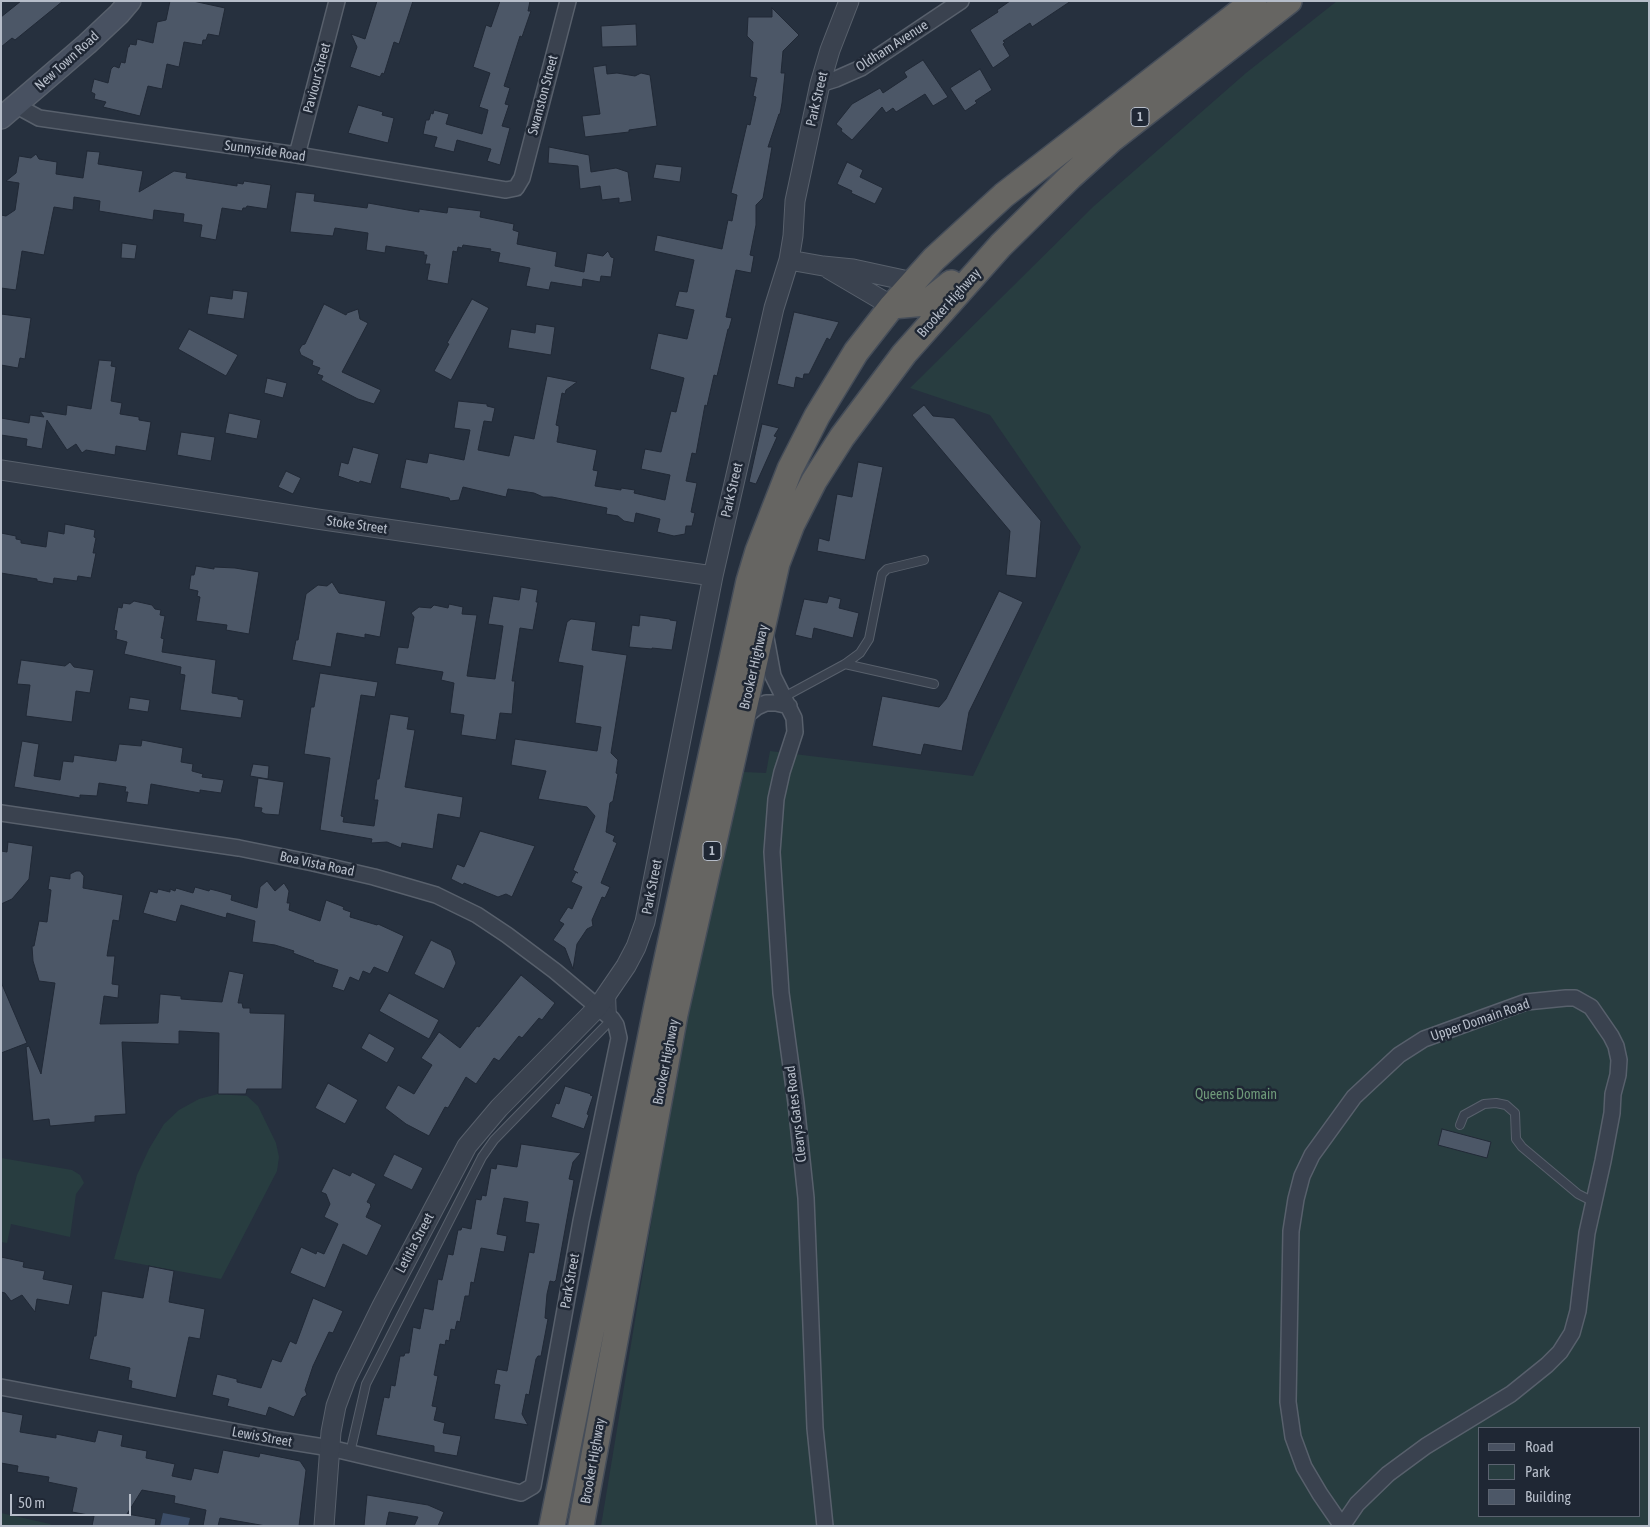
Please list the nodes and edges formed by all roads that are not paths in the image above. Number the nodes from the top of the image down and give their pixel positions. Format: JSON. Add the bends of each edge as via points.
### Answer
{"nodes":[{"id":1,"x":130,"y":1,"type":"edge"},
{"id":2,"x":337,"y":1,"type":"edge"},
{"id":3,"x":568,"y":1,"type":"edge"},
{"id":4,"x":849,"y":1,"type":"edge"},
{"id":5,"x":961,"y":1,"type":"edge"},
{"id":6,"x":1254,"y":1,"type":"edge"},
{"id":7,"x":1289,"y":1,"type":"edge"},
{"id":8,"x":820,"y":84,"type":"junction"},
{"id":9,"x":6,"y":115,"type":"edge"},
{"id":10,"x":297,"y":155,"type":"junction"},
{"id":11,"x":516,"y":188,"type":"joint"},
{"id":12,"x":1001,"y":245,"type":"junction"},
{"id":13,"x":789,"y":260,"type":"junction"},
{"id":14,"x":823,"y":266,"type":"junction"},
{"id":15,"x":913,"y":282,"type":"junction"},
{"id":16,"x":856,"y":284,"type":"junction"},
{"id":17,"x":892,"y":306,"type":"junction"},
{"id":18,"x":865,"y":341,"type":"junction"},
{"id":19,"x":1,"y":470,"type":"edge"},
{"id":20,"x":924,"y":560,"type":"dead end"},
{"id":21,"x":713,"y":576,"type":"junction"},
{"id":22,"x":765,"y":619,"type":"junction"},
{"id":23,"x":845,"y":664,"type":"junction"},
{"id":24,"x":934,"y":684,"type":"dead end"},
{"id":25,"x":787,"y":701,"type":"junction"},
{"id":26,"x":742,"y":719,"type":"junction"},
{"id":27,"x":1,"y":814,"type":"edge"},
{"id":28,"x":605,"y":1013,"type":"junction"},
{"id":29,"x":1460,"y":1125,"type":"dead end"},
{"id":30,"x":1594,"y":1202,"type":"junction"},
{"id":31,"x":1,"y":1388,"type":"edge"},
{"id":32,"x":330,"y":1448,"type":"junction"},
{"id":33,"x":350,"y":1453,"type":"junction"},
{"id":34,"x":521,"y":1493,"type":"joint"},
{"id":35,"x":324,"y":1526,"type":"edge"},
{"id":36,"x":552,"y":1526,"type":"edge"},
{"id":37,"x":581,"y":1526,"type":"edge"},
{"id":38,"x":825,"y":1526,"type":"edge"}],
"edges":[{"from":1,"to":9,"type":"main road","name":"New Town Road","via":[[87,44]]},
{"from":2,"to":10,"type":"street","name":"Paviour Street"},
{"from":3,"to":11,"type":"street","name":"Swanston Street","via":[[522,178]]},
{"from":4,"to":8,"type":"street","name":"Park Street"},
{"from":5,"to":8,"type":"street","name":"Oldham Avenue","via":[[861,68]]},
{"from":6,"to":15,"type":"highway","name":"Brooker Highway","number":"1","via":[[1004,195],[959,234]]},
{"from":7,"to":12,"type":"highway","name":"Brooker Highway","number":"1","via":[[1111,140]]},
{"from":8,"to":13,"type":"street","name":"Park Street","via":[[795,201]]},
{"from":9,"to":10,"type":"street","name":"Sunnyside Road"},
{"from":10,"to":11,"type":"street","name":"Sunnyside Road","via":[[506,190]]},
{"from":12,"to":17,"type":"highway","via":[[979,257],[926,303]]},
{"from":12,"to":22,"type":"highway","name":"Brooker Highway","number":"1","via":[[904,354],[842,437],[814,481],[777,563]]},
{"from":13,"to":14,"type":"street"},
{"from":13,"to":21,"type":"street","name":"Park Street","via":[[774,308]]},
{"from":14,"to":15,"type":"street"},
{"from":14,"to":16,"type":"street"},
{"from":15,"to":17,"type":"highway","name":"Brooker Highway","number":"1"},
{"from":16,"to":17,"type":"street"},
{"from":16,"to":18,"type":"street","via":[[872,309],[872,321]]},
{"from":17,"to":18,"type":"highway","name":"Brooker Highway","number":"1"},
{"from":18,"to":36,"type":"highway","name":"Brooker Highway","number":"1","via":[[816,416],[790,469],[749,581],[657,1005]]},
{"from":19,"to":21,"type":"street","name":"Stoke Street"},
{"from":20,"to":23,"type":"lane","via":[[887,569],[882,574],[869,640],[860,653]]},
{"from":21,"to":28,"type":"street","name":"Park Street","via":[[645,922],[636,947],[611,990]]},
{"from":22,"to":25,"type":"street","name":"Clearys Gates Road","via":[[773,676]]},
{"from":22,"to":26,"type":"highway","name":"Brooker Highway","number":"1"},
{"from":23,"to":24,"type":"lane"},
{"from":23,"to":25,"type":"lane"},
{"from":25,"to":26,"type":"street","via":[[757,706]]},
{"from":25,"to":38,"type":"street","name":"Clearys Gates Road","via":[[794,718],[795,732],[776,799],[772,852],[781,993],[806,1198],[814,1428]]},
{"from":26,"to":37,"type":"highway","name":"Brooker Highway","number":"1","via":[[675,1014]]},
{"from":27,"to":28,"type":"street","name":"Boa Vista Road","via":[[239,848],[374,877],[436,895],[477,915],[507,935]]},
{"from":28,"to":32,"type":"street","name":"Letitia Street","via":[[499,1108],[467,1146],[351,1366],[336,1406]]},
{"from":28,"to":33,"type":"lane","name":"Letitia Street","via":[[482,1157],[366,1384]]},
{"from":28,"to":34,"type":"street","name":"Park Street","via":[[618,1032],[618,1047],[581,1221],[533,1486]]},
{"from":29,"to":30,"type":"lane","via":[[1464,1115],[1484,1104],[1506,1105],[1514,1113],[1516,1139],[1522,1147],[1578,1194]]},
{"from":30,"to":30,"type":"street","name":"Upper Domain Road","via":[[1582,1264],[1578,1311],[1572,1333],[1560,1352],[1511,1394],[1426,1446],[1388,1474],[1356,1504],[1342,1526],[1304,1467],[1293,1437],[1288,1402],[1291,1231],[1302,1176],[1312,1155],[1354,1097],[1400,1055],[1424,1039],[1526,1002],[1574,998],[1591,1008],[1604,1024],[1616,1046],[1619,1060]]},
{"from":31,"to":32,"type":"street","name":"Lewis Street"},
{"from":32,"to":33,"type":"street","name":"Lewis Street"},
{"from":32,"to":35,"type":"street","name":"Letitia Street"},
{"from":33,"to":34,"type":"street","name":"Lewis Street"}]}
